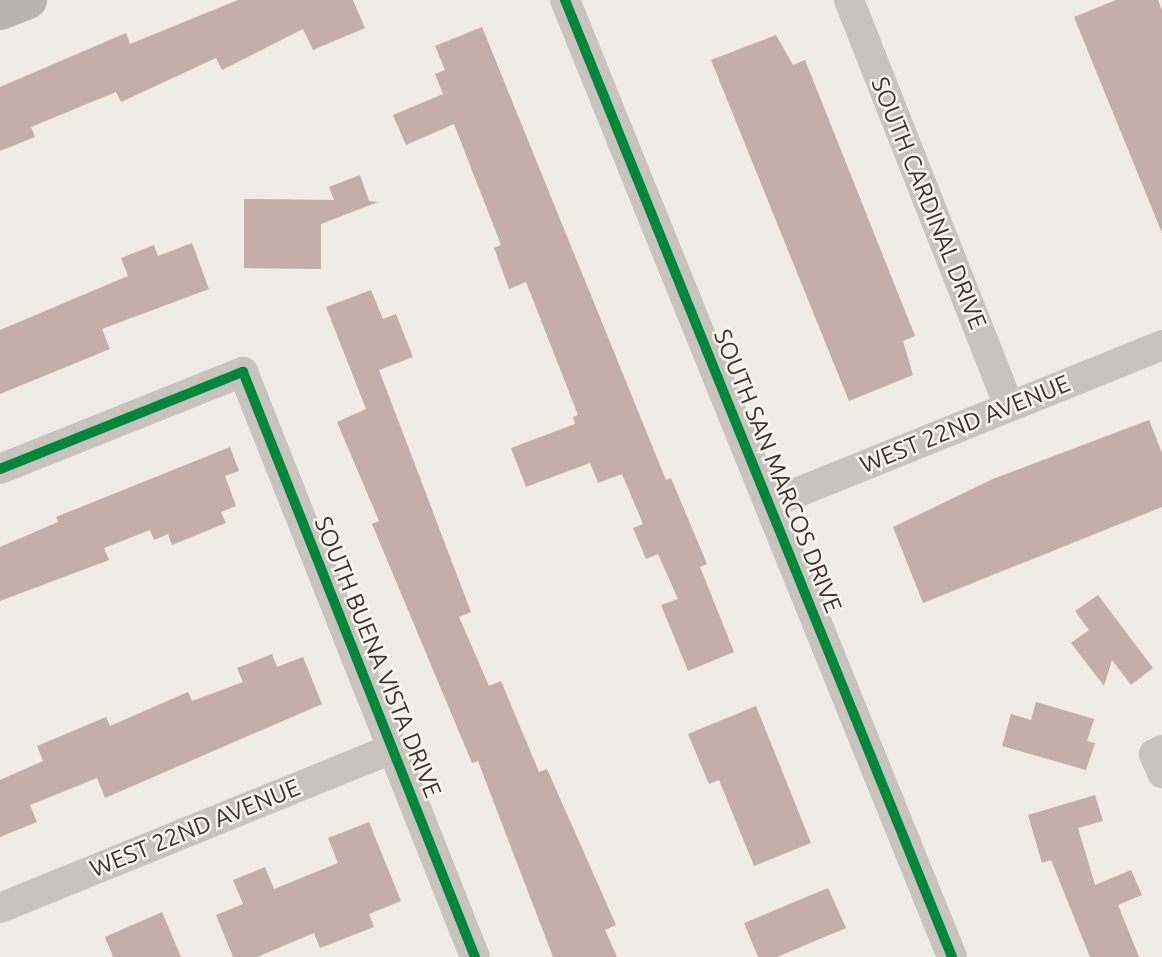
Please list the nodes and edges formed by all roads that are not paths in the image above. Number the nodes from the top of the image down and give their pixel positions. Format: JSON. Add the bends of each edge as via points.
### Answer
{"nodes":[{"id":1,"x":28,"y":0,"type":"edge"},
{"id":2,"x":565,"y":0,"type":"edge"},
{"id":3,"x":849,"y":0,"type":"edge"},
{"id":4,"x":0,"y":11,"type":"edge"},
{"id":5,"x":1162,"y":345,"type":"edge"},
{"id":6,"x":1009,"y":407,"type":"junction"},
{"id":7,"x":0,"y":469,"type":"edge"},
{"id":8,"x":769,"y":504,"type":"junction"},
{"id":9,"x":391,"y":749,"type":"junction"},
{"id":10,"x":0,"y":908,"type":"edge"},
{"id":11,"x":475,"y":957,"type":"edge"},
{"id":12,"x":952,"y":957,"type":"edge"}],
"edges":[{"from":1,"to":4,"type":"main road"},
{"from":2,"to":8,"type":"street","name":"SOUTH SAN MARCOS DRIVE"},
{"from":3,"to":6,"type":"street","name":"SOUTH CARDINAL DRIVE"},
{"from":5,"to":6,"type":"street","name":"WEST 22ND AVENUE"},
{"from":6,"to":8,"type":"street","name":"WEST 22ND AVENUE"},
{"from":7,"to":9,"type":"street","name":"SOUTH BUENA VISTA DRIVE","via":[[243,372]]},
{"from":8,"to":12,"type":"street","name":"SOUTH SAN MARCOS DRIVE"},
{"from":9,"to":10,"type":"street","name":"WEST 22ND AVENUE"},
{"from":9,"to":11,"type":"street","name":"SOUTH BUENA VISTA DRIVE"}]}
